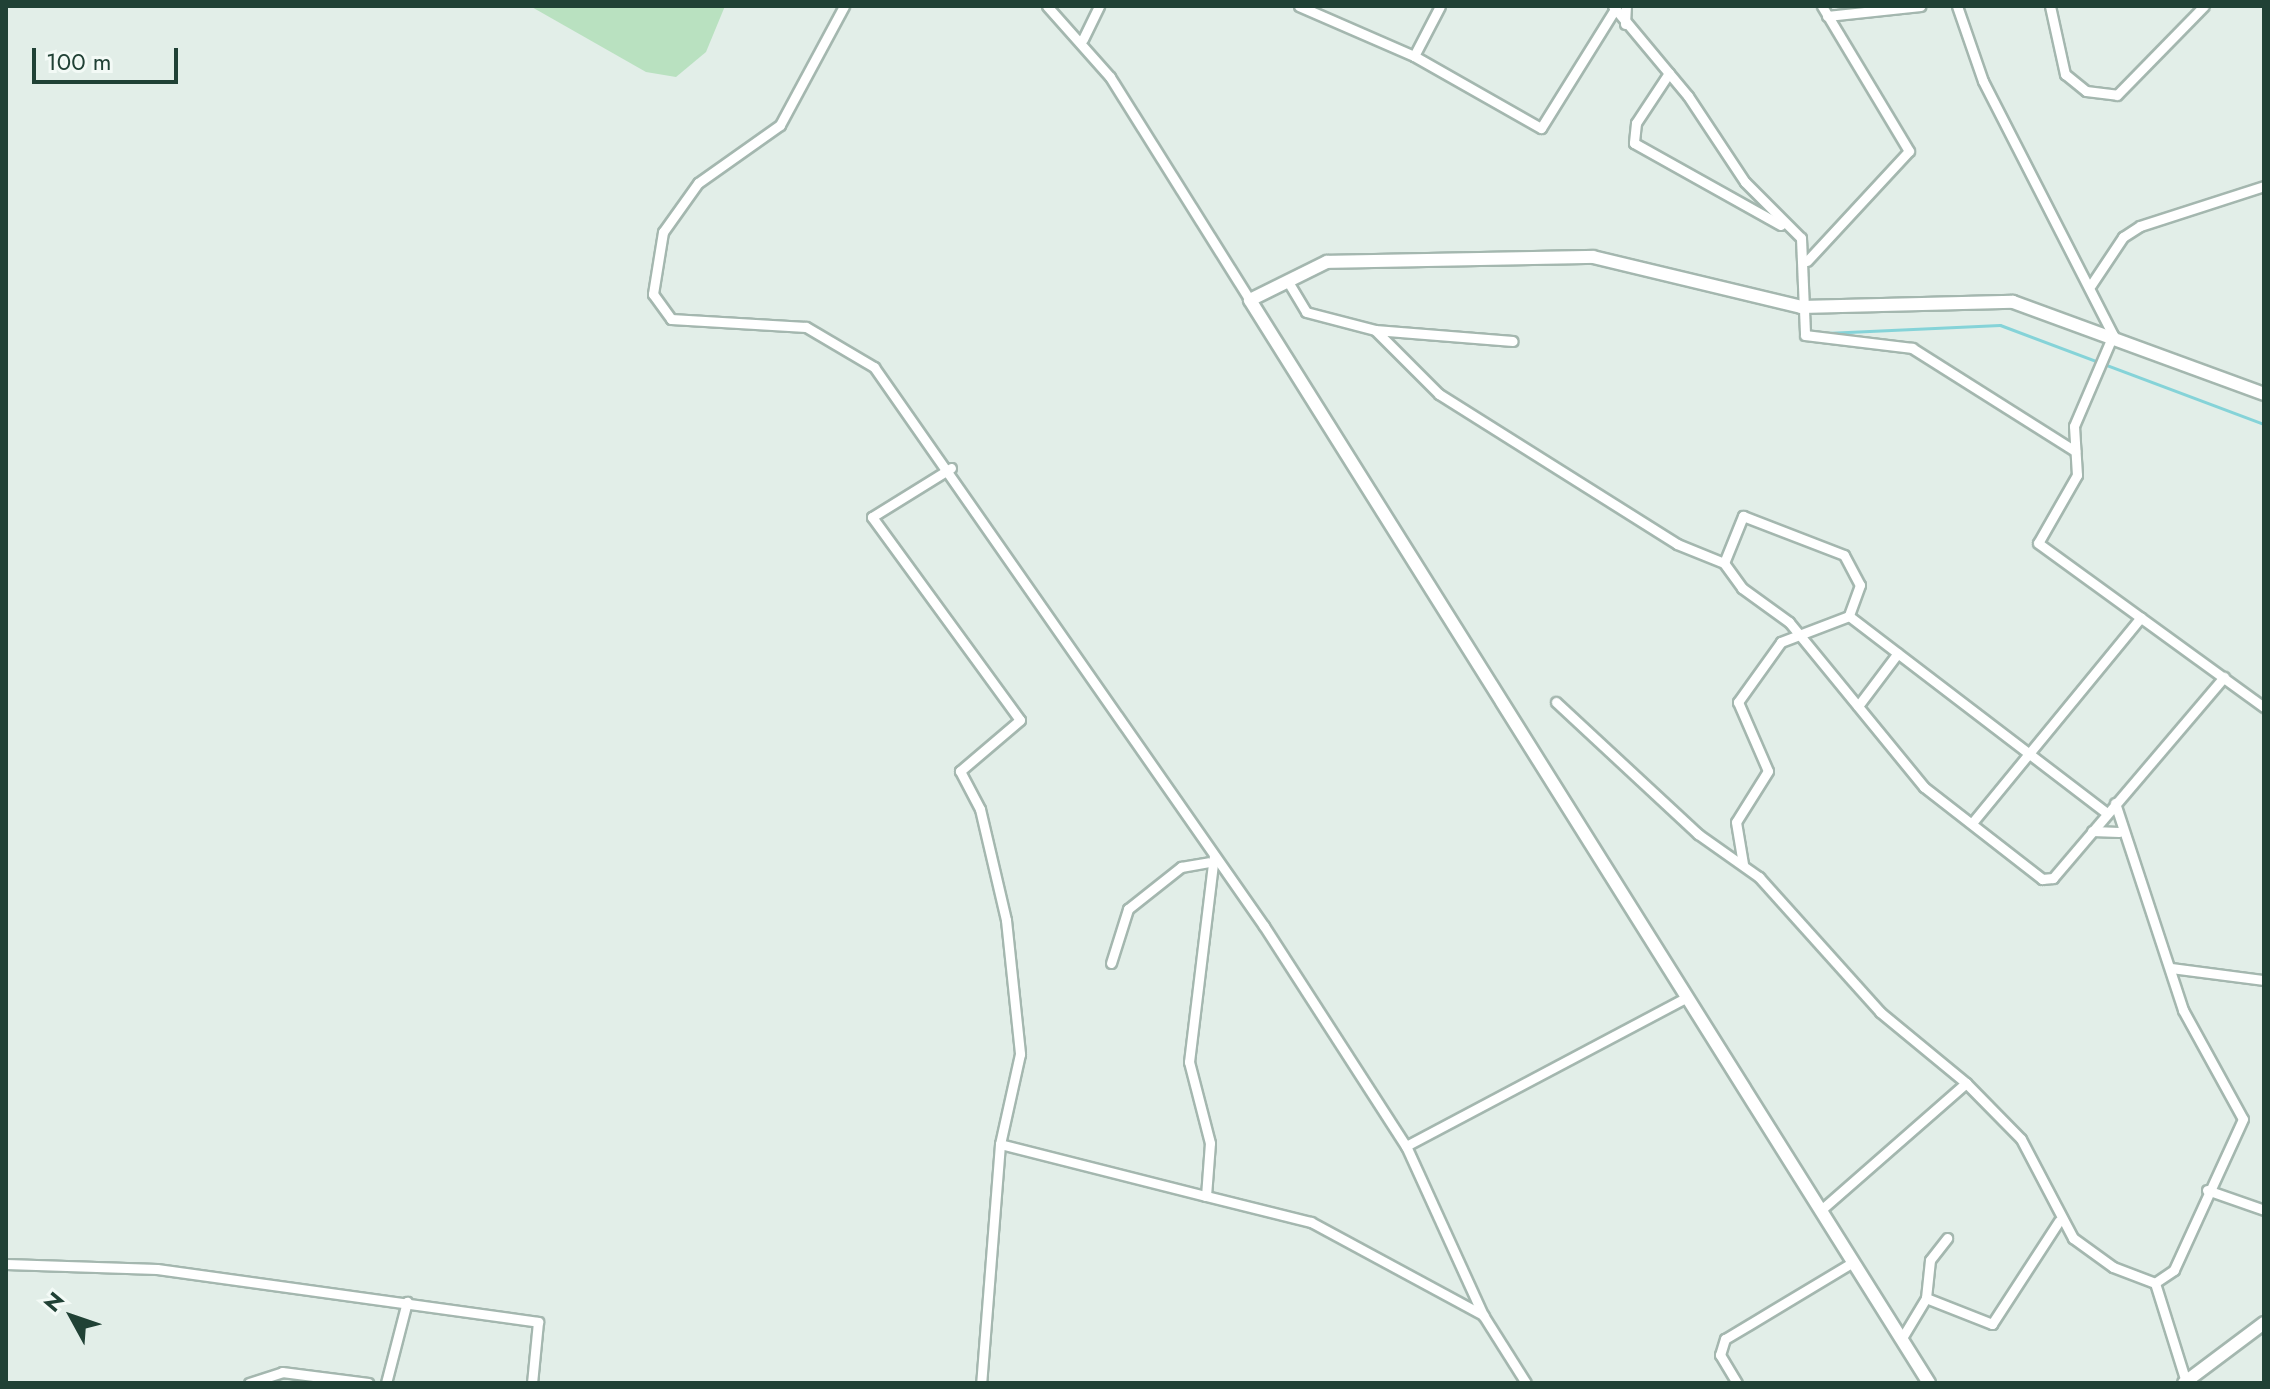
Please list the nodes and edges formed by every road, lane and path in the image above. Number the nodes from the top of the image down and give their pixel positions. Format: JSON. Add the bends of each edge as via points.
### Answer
{"nodes":[{"id":1,"x":844,"y":6,"type":"edge"},
{"id":2,"x":1047,"y":6,"type":"edge"},
{"id":3,"x":1099,"y":6,"type":"edge"},
{"id":4,"x":1299,"y":6,"type":"edge"},
{"id":5,"x":1440,"y":6,"type":"edge"},
{"id":6,"x":1626,"y":6,"type":"edge"},
{"id":7,"x":1822,"y":6,"type":"edge"},
{"id":8,"x":1920,"y":6,"type":"edge"},
{"id":9,"x":1957,"y":6,"type":"edge"},
{"id":10,"x":2050,"y":6,"type":"edge"},
{"id":11,"x":2204,"y":6,"type":"edge"},
{"id":12,"x":1614,"y":8,"type":"edge"},
{"id":13,"x":1827,"y":16,"type":"junction"},
{"id":14,"x":1625,"y":24,"type":"junction"},
{"id":15,"x":1083,"y":39,"type":"junction"},
{"id":16,"x":1414,"y":56,"type":"junction"},
{"id":17,"x":1669,"y":73,"type":"junction"},
{"id":18,"x":2264,"y":186,"type":"edge"},
{"id":19,"x":1801,"y":238,"type":"junction"},
{"id":20,"x":1807,"y":261,"type":"junction"},
{"id":21,"x":1287,"y":280,"type":"junction"},
{"id":22,"x":2091,"y":285,"type":"junction"},
{"id":23,"x":1250,"y":300,"type":"junction"},
{"id":24,"x":1801,"y":307,"type":"junction"},
{"id":25,"x":1375,"y":330,"type":"junction"},
{"id":26,"x":2113,"y":335,"type":"junction"},
{"id":27,"x":1513,"y":341,"type":"dead end"},
{"id":28,"x":2264,"y":394,"type":"edge"},
{"id":29,"x":2075,"y":451,"type":"junction"},
{"id":30,"x":951,"y":468,"type":"junction"},
{"id":31,"x":1724,"y":563,"type":"junction"},
{"id":32,"x":1849,"y":616,"type":"junction"},
{"id":33,"x":2141,"y":617,"type":"junction"},
{"id":34,"x":1795,"y":634,"type":"junction"},
{"id":35,"x":1898,"y":653,"type":"junction"},
{"id":36,"x":2224,"y":677,"type":"junction"},
{"id":37,"x":1556,"y":702,"type":"dead end"},
{"id":38,"x":1858,"y":706,"type":"junction"},
{"id":39,"x":2264,"y":707,"type":"edge"},
{"id":40,"x":2030,"y":753,"type":"junction"},
{"id":41,"x":2115,"y":803,"type":"junction"},
{"id":42,"x":2107,"y":813,"type":"junction"},
{"id":43,"x":1972,"y":823,"type":"junction"},
{"id":44,"x":2092,"y":831,"type":"junction"},
{"id":45,"x":2119,"y":832,"type":"junction"},
{"id":46,"x":1211,"y":859,"type":"junction"},
{"id":47,"x":1743,"y":864,"type":"junction"},
{"id":48,"x":1111,"y":963,"type":"dead end"},
{"id":49,"x":2171,"y":968,"type":"junction"},
{"id":50,"x":2264,"y":980,"type":"edge"},
{"id":51,"x":1687,"y":997,"type":"junction"},
{"id":52,"x":1966,"y":1083,"type":"junction"},
{"id":53,"x":1000,"y":1144,"type":"junction"},
{"id":54,"x":1406,"y":1146,"type":"junction"},
{"id":55,"x":2207,"y":1190,"type":"junction"},
{"id":56,"x":1206,"y":1196,"type":"junction"},
{"id":57,"x":1821,"y":1210,"type":"junction"},
{"id":58,"x":2264,"y":1210,"type":"edge"},
{"id":59,"x":2059,"y":1221,"type":"junction"},
{"id":60,"x":1947,"y":1238,"type":"dead end"},
{"id":61,"x":1853,"y":1262,"type":"junction"},
{"id":62,"x":6,"y":1264,"type":"edge"},
{"id":63,"x":2155,"y":1283,"type":"junction"},
{"id":64,"x":1926,"y":1298,"type":"junction"},
{"id":65,"x":407,"y":1302,"type":"junction"},
{"id":66,"x":1483,"y":1315,"type":"junction"},
{"id":67,"x":2264,"y":1323,"type":"edge"},
{"id":68,"x":1902,"y":1338,"type":"junction"},
{"id":69,"x":2185,"y":1382,"type":"edge"},
{"id":70,"x":249,"y":1383,"type":"edge"},
{"id":71,"x":368,"y":1383,"type":"edge"},
{"id":72,"x":386,"y":1383,"type":"edge"},
{"id":73,"x":532,"y":1383,"type":"edge"},
{"id":74,"x":981,"y":1383,"type":"edge"},
{"id":75,"x":1526,"y":1383,"type":"edge"},
{"id":76,"x":1737,"y":1383,"type":"edge"},
{"id":77,"x":1929,"y":1383,"type":"edge"}],
"edges":[{"from":1,"to":30,"type":"street","via":[[791,110],[698,183],[663,232],[653,294],[671,319],[781,322],[858,355]]},
{"from":2,"to":15,"type":"street"},
{"from":3,"to":15,"type":"street"},
{"from":4,"to":16,"type":"street"},
{"from":5,"to":16,"type":"street"},
{"from":6,"to":14,"type":"street"},
{"from":7,"to":13,"type":"street"},
{"from":8,"to":13,"type":"street"},
{"from":9,"to":22,"type":"street","via":[[1983,81]]},
{"from":10,"to":11,"type":"street","via":[[2065,74],[2086,91],[2117,95]]},
{"from":12,"to":14,"type":"street"},
{"from":12,"to":16,"type":"street","via":[[1541,128]]},
{"from":13,"to":20,"type":"street","via":[[1909,151]]},
{"from":14,"to":17,"type":"street"},
{"from":15,"to":23,"type":"street"},
{"from":17,"to":19,"type":"street","via":[[1745,182]]},
{"from":17,"to":19,"type":"street","via":[[1636,123],[1634,143],[1718,184]]},
{"from":18,"to":22,"type":"street","via":[[2140,226],[2123,237]]},
{"from":19,"to":20,"type":"street"},
{"from":20,"to":24,"type":"street"},
{"from":21,"to":23,"type":"street"},
{"from":21,"to":24,"type":"street","via":[[1345,260],[1505,264],[1593,257]]},
{"from":21,"to":25,"type":"street","via":[[1318,319]]},
{"from":22,"to":26,"type":"street"},
{"from":23,"to":51,"type":"street"},
{"from":24,"to":26,"type":"street","via":[[2004,301]]},
{"from":24,"to":29,"type":"street","via":[[1805,335],[1912,348]]},
{"from":25,"to":27,"type":"street"},
{"from":25,"to":31,"type":"street","via":[[1439,394],[1677,544]]},
{"from":26,"to":28,"type":"street"},
{"from":26,"to":29,"type":"street","via":[[2102,376],[2074,426]]},
{"from":29,"to":33,"type":"street","via":[[2077,475],[2038,543]]},
{"from":30,"to":46,"type":"street"},
{"from":30,"to":53,"type":"street","via":[[872,517],[1020,720],[960,771],[988,834],[1018,1022],[1020,1054]]},
{"from":31,"to":32,"type":"street","via":[[1743,516],[1844,555],[1860,585]]},
{"from":31,"to":34,"type":"street"},
{"from":32,"to":34,"type":"street"},
{"from":32,"to":35,"type":"street"},
{"from":33,"to":36,"type":"street"},
{"from":33,"to":40,"type":"street"},
{"from":34,"to":38,"type":"street"},
{"from":34,"to":47,"type":"street","via":[[1738,702],[1768,771],[1736,822]]},
{"from":35,"to":38,"type":"street"},
{"from":35,"to":40,"type":"street"},
{"from":36,"to":39,"type":"street"},
{"from":36,"to":41,"type":"street"},
{"from":37,"to":47,"type":"street","via":[[1650,793]]},
{"from":38,"to":43,"type":"street","via":[[1924,787]]},
{"from":40,"to":42,"type":"street"},
{"from":40,"to":43,"type":"street"},
{"from":41,"to":42,"type":"street"},
{"from":41,"to":45,"type":"street"},
{"from":42,"to":44,"type":"street"},
{"from":43,"to":44,"type":"street","via":[[2042,879],[2053,878]]},
{"from":44,"to":45,"type":"street"},
{"from":45,"to":49,"type":"street"},
{"from":46,"to":48,"type":"street","via":[[1181,867],[1128,909]]},
{"from":46,"to":54,"type":"street"},
{"from":46,"to":56,"type":"street","via":[[1189,1062],[1210,1143]]},
{"from":47,"to":52,"type":"street","via":[[1880,1012]]},
{"from":49,"to":50,"type":"street"},
{"from":49,"to":55,"type":"street","via":[[2183,1010],[2243,1119]]},
{"from":51,"to":54,"type":"street"},
{"from":51,"to":57,"type":"street"},
{"from":52,"to":57,"type":"street"},
{"from":52,"to":59,"type":"street","via":[[2021,1139]]},
{"from":53,"to":56,"type":"street"},
{"from":53,"to":74,"type":"street"},
{"from":54,"to":66,"type":"street"},
{"from":55,"to":58,"type":"street"},
{"from":55,"to":63,"type":"street","via":[[2174,1270]]},
{"from":56,"to":66,"type":"street","via":[[1311,1222]]},
{"from":57,"to":61,"type":"street"},
{"from":59,"to":63,"type":"street","via":[[2113,1267]]},
{"from":59,"to":64,"type":"street","via":[[1992,1324]]},
{"from":60,"to":64,"type":"street","via":[[1930,1260]]},
{"from":61,"to":68,"type":"street"},
{"from":61,"to":76,"type":"street","via":[[1725,1339],[1720,1355]]},
{"from":62,"to":65,"type":"street","via":[[157,1269]]},
{"from":63,"to":69,"type":"street"},
{"from":64,"to":68,"type":"street"},
{"from":65,"to":72,"type":"street"},
{"from":65,"to":73,"type":"street","via":[[538,1322]]},
{"from":66,"to":75,"type":"street"},
{"from":67,"to":69,"type":"street"},
{"from":68,"to":77,"type":"street"},
{"from":70,"to":71,"type":"street","via":[[282,1372]]}]}
